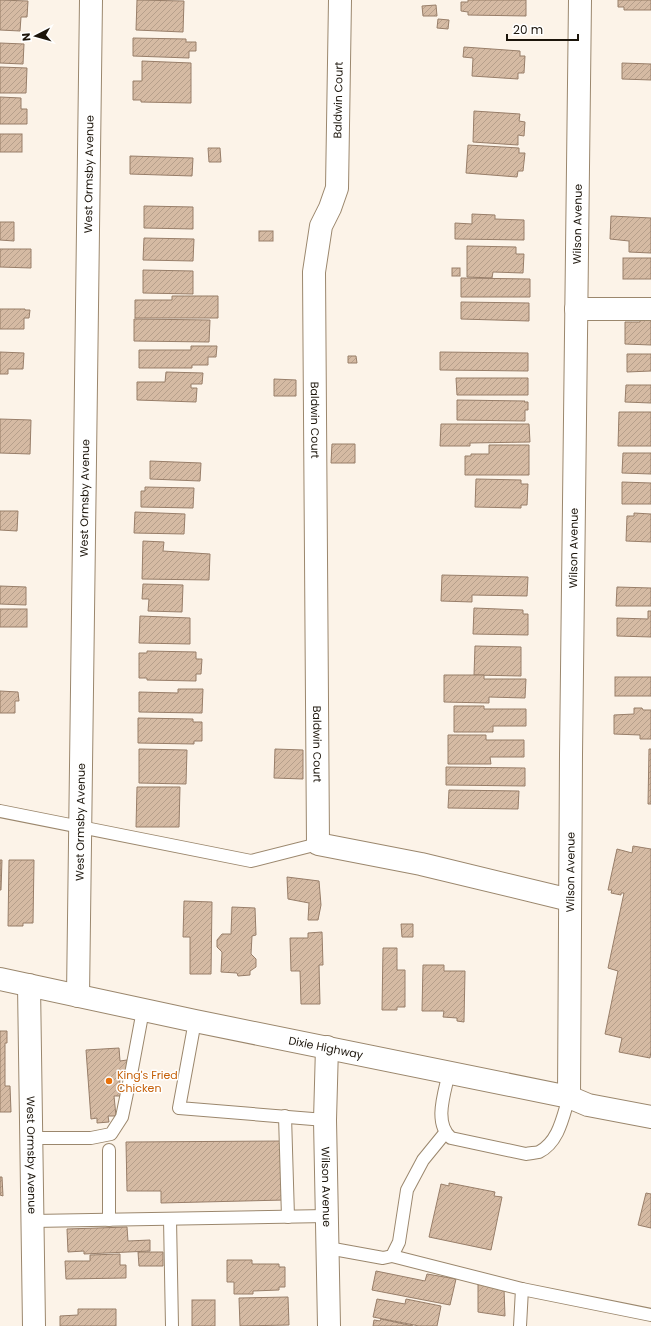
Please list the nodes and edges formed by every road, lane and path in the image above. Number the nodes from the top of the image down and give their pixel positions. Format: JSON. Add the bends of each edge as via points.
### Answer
{"nodes":[{"id":1,"x":90,"y":0,"type":"edge"},
{"id":2,"x":340,"y":0,"type":"edge"},
{"id":3,"x":580,"y":0,"type":"edge"},
{"id":4,"x":576,"y":309,"type":"junction"},
{"id":5,"x":651,"y":309,"type":"edge"},
{"id":6,"x":0,"y":811,"type":"edge"},
{"id":7,"x":80,"y":828,"type":"junction"},
{"id":8,"x":318,"y":844,"type":"junction"},
{"id":9,"x":570,"y":900,"type":"junction"},
{"id":10,"x":0,"y":978,"type":"edge"},
{"id":11,"x":29,"y":985,"type":"junction"},
{"id":12,"x":78,"y":996,"type":"junction"},
{"id":13,"x":143,"y":1010,"type":"junction"},
{"id":14,"x":196,"y":1021,"type":"junction"},
{"id":15,"x":327,"y":1047,"type":"junction"},
{"id":16,"x":449,"y":1072,"type":"junction"},
{"id":17,"x":569,"y":1097,"type":"junction"},
{"id":18,"x":285,"y":1116,"type":"junction"},
{"id":19,"x":651,"y":1117,"type":"edge"},
{"id":20,"x":326,"y":1120,"type":"junction"},
{"id":21,"x":445,"y":1133,"type":"junction"},
{"id":22,"x":32,"y":1138,"type":"junction"},
{"id":23,"x":109,"y":1150,"type":"dead end"},
{"id":24,"x":327,"y":1216,"type":"junction"},
{"id":25,"x":288,"y":1217,"type":"junction"},
{"id":26,"x":170,"y":1219,"type":"junction"},
{"id":27,"x":109,"y":1220,"type":"junction"},
{"id":28,"x":32,"y":1221,"type":"junction"},
{"id":29,"x":328,"y":1248,"type":"junction"},
{"id":30,"x":392,"y":1256,"type":"junction"},
{"id":31,"x":522,"y":1289,"type":"junction"},
{"id":32,"x":651,"y":1315,"type":"edge"},
{"id":33,"x":34,"y":1326,"type":"edge"},
{"id":34,"x":172,"y":1326,"type":"edge"},
{"id":35,"x":329,"y":1326,"type":"edge"},
{"id":36,"x":520,"y":1326,"type":"edge"}],
"edges":[{"from":1,"to":7,"type":"street","name":"West Ormsby Avenue"},
{"from":2,"to":8,"type":"street","name":"Baldwin Court","via":[[337,188],[321,226],[314,272]]},
{"from":3,"to":4,"type":"street","name":"Wilson Avenue"},
{"from":4,"to":5,"type":"street"},
{"from":4,"to":9,"type":"street","name":"Wilson Avenue"},
{"from":6,"to":7,"type":"lane"},
{"from":7,"to":8,"type":"lane","via":[[252,861]]},
{"from":7,"to":12,"type":"street","name":"West Ormsby Avenue"},
{"from":8,"to":9,"type":"street","via":[[421,864]]},
{"from":9,"to":17,"type":"street","name":"Wilson Avenue"},
{"from":10,"to":11,"type":"street","name":"Dixie Highway"},
{"from":11,"to":12,"type":"street","name":"Dixie Highway"},
{"from":11,"to":22,"type":"street","name":"West Ormsby Avenue"},
{"from":12,"to":13,"type":"street","name":"Dixie Highway"},
{"from":13,"to":14,"type":"street","name":"Dixie Highway"},
{"from":13,"to":22,"type":"lane","via":[[122,1117],[111,1134],[91,1138]]},
{"from":14,"to":15,"type":"street","name":"Dixie Highway"},
{"from":14,"to":18,"type":"lane","via":[[179,1108]]},
{"from":15,"to":16,"type":"street","name":"Dixie Highway"},
{"from":15,"to":20,"type":"street","name":"Wilson Avenue"},
{"from":16,"to":17,"type":"street","name":"Dixie Highway"},
{"from":16,"to":21,"type":"lane","via":[[441,1114]]},
{"from":17,"to":19,"type":"street","name":"Dixie Highway","via":[[588,1105]]},
{"from":17,"to":21,"type":"lane","via":[[557,1135],[539,1152],[526,1154],[451,1138]]},
{"from":18,"to":20,"type":"lane"},
{"from":18,"to":25,"type":"lane"},
{"from":20,"to":24,"type":"street","name":"Wilson Avenue"},
{"from":21,"to":30,"type":"lane","via":[[423,1160],[407,1190],[399,1242]]},
{"from":22,"to":28,"type":"street","name":"West Ormsby Avenue"},
{"from":23,"to":27,"type":"lane"},
{"from":24,"to":25,"type":"lane"},
{"from":24,"to":29,"type":"street","name":"Wilson Avenue"},
{"from":25,"to":26,"type":"lane"},
{"from":26,"to":27,"type":"lane"},
{"from":26,"to":34,"type":"lane"},
{"from":27,"to":28,"type":"lane"},
{"from":28,"to":33,"type":"street","name":"West Ormsby Avenue"},
{"from":29,"to":30,"type":"lane","via":[[383,1258]]},
{"from":29,"to":35,"type":"street","name":"Wilson Avenue"},
{"from":30,"to":31,"type":"lane"},
{"from":31,"to":32,"type":"lane"},
{"from":31,"to":36,"type":"lane"}]}
